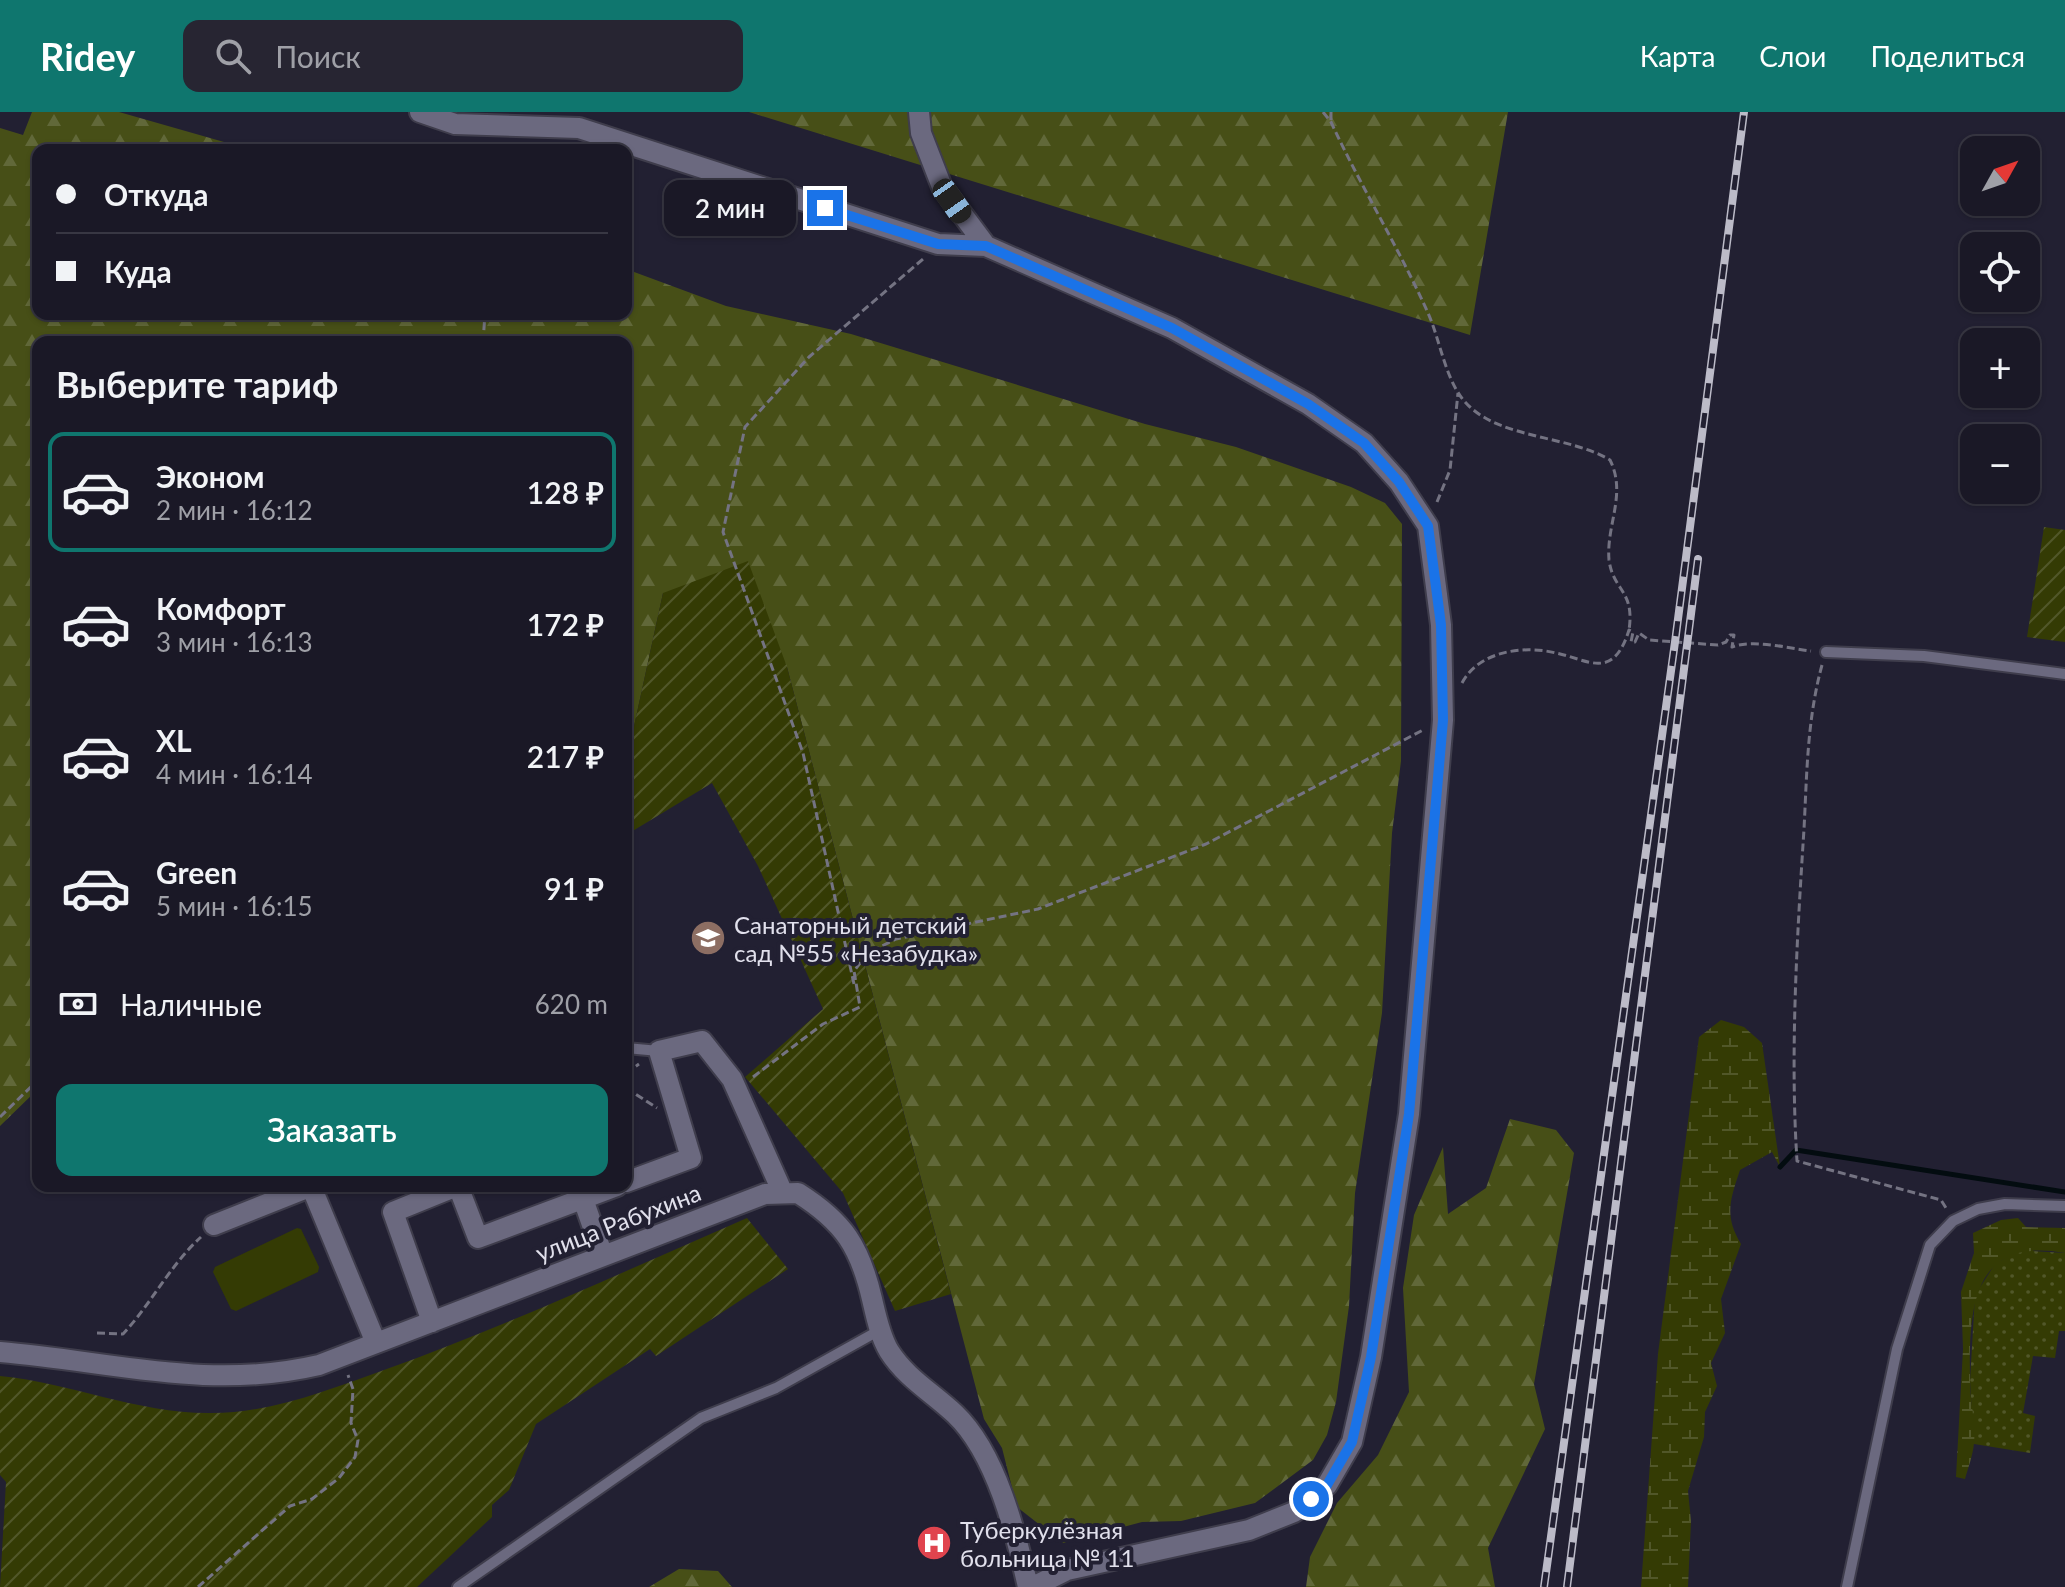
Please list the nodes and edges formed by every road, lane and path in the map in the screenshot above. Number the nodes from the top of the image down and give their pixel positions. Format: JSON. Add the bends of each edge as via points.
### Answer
{"nodes":[{"id":1,"x":420,"y":112,"type":"edge"},
{"id":2,"x":919,"y":112,"type":"edge"},
{"id":3,"x":1323,"y":112,"type":"edge"},
{"id":4,"x":1331,"y":112,"type":"edge"},
{"id":5,"x":1331,"y":122,"type":"junction"},
{"id":6,"x":629,"y":144,"type":"edge"},
{"id":7,"x":632,"y":145,"type":"edge"},
{"id":8,"x":938,"y":244,"type":"junction"},
{"id":9,"x":986,"y":246,"type":"junction"},
{"id":10,"x":1458,"y":393,"type":"junction"},
{"id":11,"x":1428,"y":526,"type":"junction"},
{"id":12,"x":1629,"y":630,"type":"junction"},
{"id":13,"x":1826,"y":652,"type":"junction"},
{"id":14,"x":2065,"y":674,"type":"edge"},
{"id":15,"x":1461,"y":685,"type":"dead end"},
{"id":16,"x":1443,"y":720,"type":"junction"},
{"id":17,"x":860,"y":1007,"type":"junction"},
{"id":18,"x":632,"y":1049,"type":"edge"},
{"id":19,"x":659,"y":1051,"type":"junction"},
{"id":20,"x":32,"y":1086,"type":"edge"},
{"id":21,"x":735,"y":1086,"type":"junction"},
{"id":22,"x":632,"y":1092,"type":"edge"},
{"id":23,"x":0,"y":1117,"type":"edge"},
{"id":24,"x":680,"y":1122,"type":"junction"},
{"id":25,"x":632,"y":1180,"type":"edge"},
{"id":26,"x":782,"y":1191,"type":"junction"},
{"id":27,"x":296,"y":1192,"type":"edge"},
{"id":28,"x":313,"y":1192,"type":"edge"},
{"id":29,"x":443,"y":1192,"type":"edge"},
{"id":30,"x":460,"y":1192,"type":"edge"},
{"id":31,"x":601,"y":1192,"type":"edge"},
{"id":32,"x":583,"y":1199,"type":"junction"},
{"id":33,"x":2065,"y":1206,"type":"edge"},
{"id":34,"x":1953,"y":1221,"type":"junction"},
{"id":35,"x":214,"y":1225,"type":"joint"},
{"id":36,"x":603,"y":1256,"type":"junction"},
{"id":37,"x":432,"y":1322,"type":"junction"},
{"id":38,"x":880,"y":1330,"type":"junction"},
{"id":39,"x":97,"y":1333,"type":"dead end"},
{"id":40,"x":376,"y":1343,"type":"junction"},
{"id":41,"x":0,"y":1352,"type":"edge"},
{"id":42,"x":341,"y":1357,"type":"junction"},
{"id":43,"x":198,"y":1587,"type":"edge"},
{"id":44,"x":458,"y":1587,"type":"edge"},
{"id":45,"x":1031,"y":1587,"type":"edge"},
{"id":46,"x":1847,"y":1587,"type":"edge"}],
"edges":[{"from":1,"to":6,"type":"street","via":[[455,124],[579,128]]},
{"from":2,"to":9,"type":"street","via":[[925,147],[942,187]]},
{"from":3,"to":5,"type":"path"},
{"from":4,"to":5,"type":"path"},
{"from":5,"to":10,"type":"path","via":[[1429,315]]},
{"from":7,"to":8,"type":"street"},
{"from":8,"to":9,"type":"street"},
{"from":8,"to":17,"type":"path","via":[[911,273],[809,357],[745,427],[723,532],[803,753]]},
{"from":9,"to":11,"type":"street","via":[[1172,328],[1308,404],[1364,443]]},
{"from":10,"to":11,"type":"path","via":[[1450,470]]},
{"from":10,"to":12,"type":"path","via":[[1495,423],[1560,445],[1589,447],[1610,460],[1618,488],[1609,555],[1630,601]]},
{"from":11,"to":16,"type":"street","via":[[1441,625]]},
{"from":12,"to":13,"type":"path","via":[[1631,642],[1639,633],[1649,640],[1718,645],[1734,635],[1732,647]]},
{"from":12,"to":15,"type":"path","via":[[1625,644],[1604,663],[1512,651],[1491,657]]},
{"from":13,"to":14,"type":"lane","via":[[1924,656]]},
{"from":13,"to":34,"type":"path","via":[[1810,710],[1798,952],[1797,1161],[1941,1200]]},
{"from":16,"to":17,"type":"path","via":[[1206,844],[1038,909],[896,939],[868,953],[854,971]]},
{"from":16,"to":45,"type":"street","via":[[1409,1114],[1371,1357],[1352,1442],[1327,1485],[1294,1512],[1249,1530],[1067,1570]]},
{"from":17,"to":21,"type":"path","via":[[823,1024]]},
{"from":18,"to":19,"type":"lane"},
{"from":19,"to":21,"type":"street","via":[[702,1041]]},
{"from":19,"to":24,"type":"street"},
{"from":20,"to":23,"type":"path"},
{"from":21,"to":26,"type":"street"},
{"from":22,"to":24,"type":"path"},
{"from":24,"to":25,"type":"street","via":[[691,1158]]},
{"from":26,"to":36,"type":"street","name":"улица Рабухина"},
{"from":26,"to":38,"type":"street","via":[[815,1203],[843,1228],[858,1250]]},
{"from":27,"to":35,"type":"street"},
{"from":28,"to":40,"type":"street"},
{"from":29,"to":37,"type":"street","via":[[393,1212]]},
{"from":30,"to":32,"type":"street","via":[[478,1238]]},
{"from":31,"to":32,"type":"street"},
{"from":32,"to":36,"type":"street"},
{"from":33,"to":34,"type":"lane","via":[[2005,1204]]},
{"from":34,"to":46,"type":"lane","via":[[1930,1245],[1908,1310]]},
{"from":35,"to":39,"type":"path","via":[[171,1268],[152,1303],[123,1334]]},
{"from":36,"to":37,"type":"street","name":"улица Рабухина"},
{"from":37,"to":40,"type":"street","name":"улица Рабухина"},
{"from":38,"to":44,"type":"lane","via":[[776,1388],[701,1418]]},
{"from":38,"to":45,"type":"street","via":[[889,1352],[955,1413],[987,1456]]},
{"from":40,"to":42,"type":"street","name":"улица Рабухина"},
{"from":41,"to":42,"type":"street","name":"улица Рабухина","via":[[215,1378],[288,1373]]},
{"from":42,"to":43,"type":"path","via":[[353,1389],[355,1457],[339,1478],[312,1499],[290,1506]]}]}
